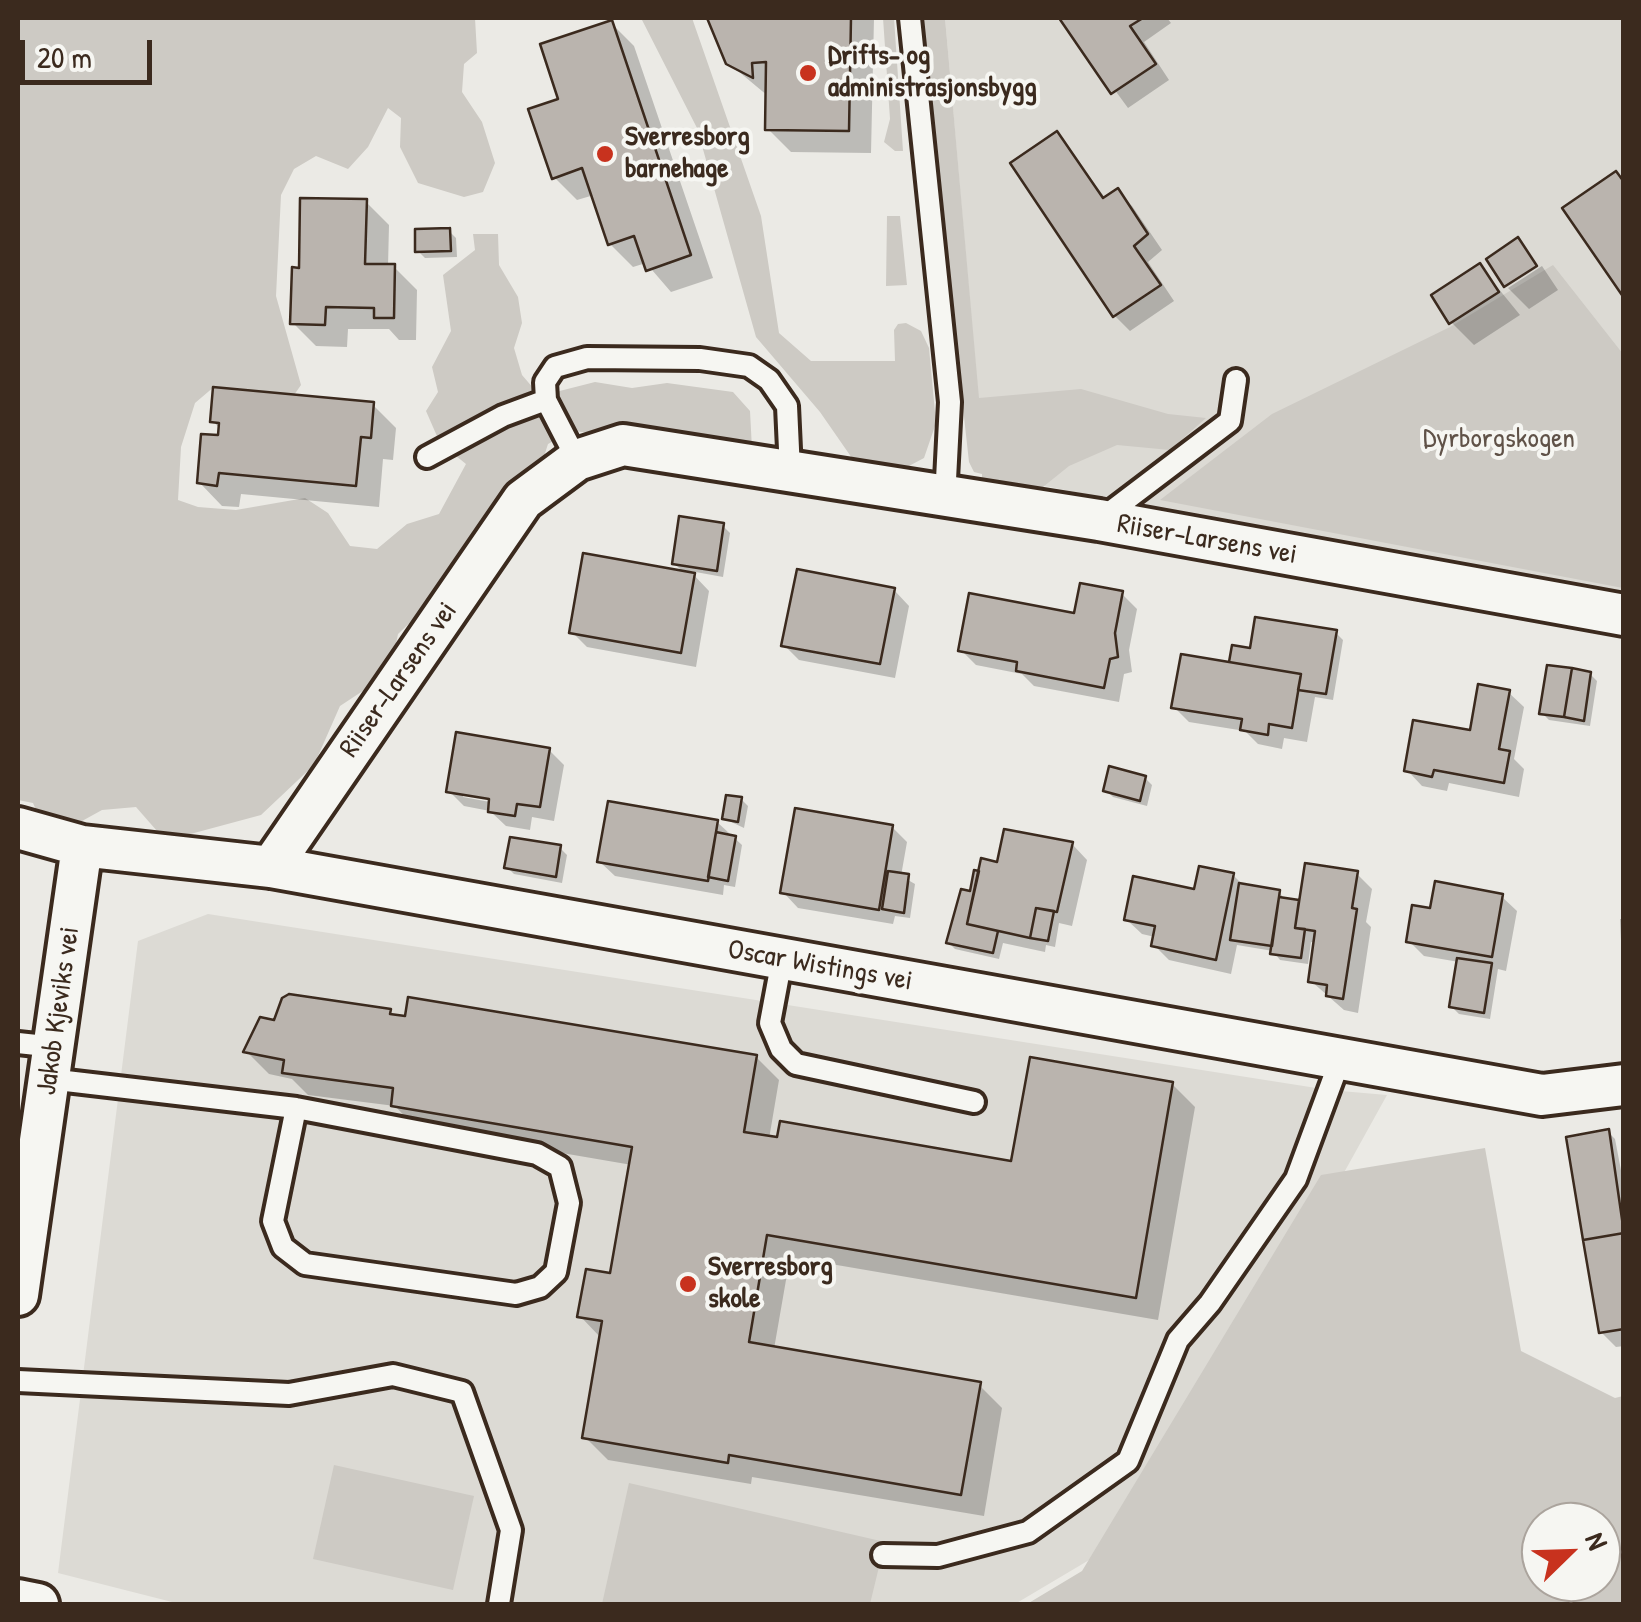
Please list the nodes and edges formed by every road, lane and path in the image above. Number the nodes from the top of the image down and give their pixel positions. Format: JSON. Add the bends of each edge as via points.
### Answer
{"nodes":[{"id":1,"x":910,"y":18,"type":"edge"},
{"id":2,"x":1236,"y":380,"type":"dead end"},
{"id":3,"x":546,"y":400,"type":"junction"},
{"id":4,"x":427,"y":457,"type":"dead end"},
{"id":5,"x":577,"y":460,"type":"junction"},
{"id":6,"x":790,"y":471,"type":"junction"},
{"id":7,"x":945,"y":499,"type":"junction"},
{"id":8,"x":1099,"y":520,"type":"junction"},
{"id":9,"x":1624,"y":615,"type":"edge"},
{"id":10,"x":18,"y":828,"type":"edge"},
{"id":11,"x":82,"y":846,"type":"junction"},
{"id":12,"x":271,"y":867,"type":"junction"},
{"id":13,"x":782,"y":959,"type":"junction"},
{"id":14,"x":40,"y":1056,"type":"edge"},
{"id":15,"x":1340,"y":1060,"type":"junction"},
{"id":16,"x":1624,"y":1086,"type":"edge"},
{"id":17,"x":974,"y":1102,"type":"dead end"},
{"id":18,"x":296,"y":1108,"type":"junction"},
{"id":19,"x":18,"y":1295,"type":"edge"},
{"id":20,"x":18,"y":1381,"type":"edge"},
{"id":21,"x":883,"y":1555,"type":"dead end"},
{"id":22,"x":18,"y":1600,"type":"edge"},
{"id":23,"x":38,"y":1604,"type":"edge"},
{"id":24,"x":499,"y":1604,"type":"edge"}],
"edges":[{"from":1,"to":7,"type":"lane","via":[[950,402]]},
{"from":2,"to":8,"type":"lane","via":[[1230,421]]},
{"from":3,"to":4,"type":"lane"},
{"from":3,"to":5,"type":"lane"},
{"from":3,"to":6,"type":"lane","via":[[546,382],[567,360],[700,359],[749,366],[787,406]]},
{"from":5,"to":6,"type":"street","name":"Riiser-Larsens vei","via":[[623,446]]},
{"from":5,"to":12,"type":"street","name":"Riiser-Larsens vei","via":[[523,500]]},
{"from":6,"to":7,"type":"street","name":"Riiser-Larsens vei"},
{"from":7,"to":8,"type":"street","name":"Riiser-Larsens vei"},
{"from":8,"to":9,"type":"street","name":"Riiser-Larsens vei"},
{"from":10,"to":11,"type":"street","name":"Oscar Wistings vei"},
{"from":11,"to":12,"type":"street","name":"Oscar Wistings vei"},
{"from":11,"to":14,"type":"street","name":"Jakob Kjeviks vei"},
{"from":12,"to":13,"type":"street","name":"Oscar Wistings vei"},
{"from":13,"to":15,"type":"street","name":"Oscar Wistings vei"},
{"from":13,"to":17,"type":"lane","via":[[770,1024],[796,1064]]},
{"from":14,"to":18,"type":"lane"},
{"from":14,"to":19,"type":"street","name":"Jakob Kjeviks vei"},
{"from":15,"to":16,"type":"street","name":"Oscar Wistings vei","via":[[1542,1095]]},
{"from":15,"to":21,"type":"lane","via":[[1296,1179],[1178,1340],[1128,1460],[1028,1532],[938,1556]]},
{"from":18,"to":18,"type":"lane","via":[[537,1154],[560,1167],[569,1203],[556,1272],[540,1287],[516,1294],[304,1264],[283,1248],[273,1221]]},
{"from":20,"to":24,"type":"lane","via":[[289,1394],[393,1375],[462,1392],[511,1530]]},
{"from":22,"to":23,"type":"street"}]}
